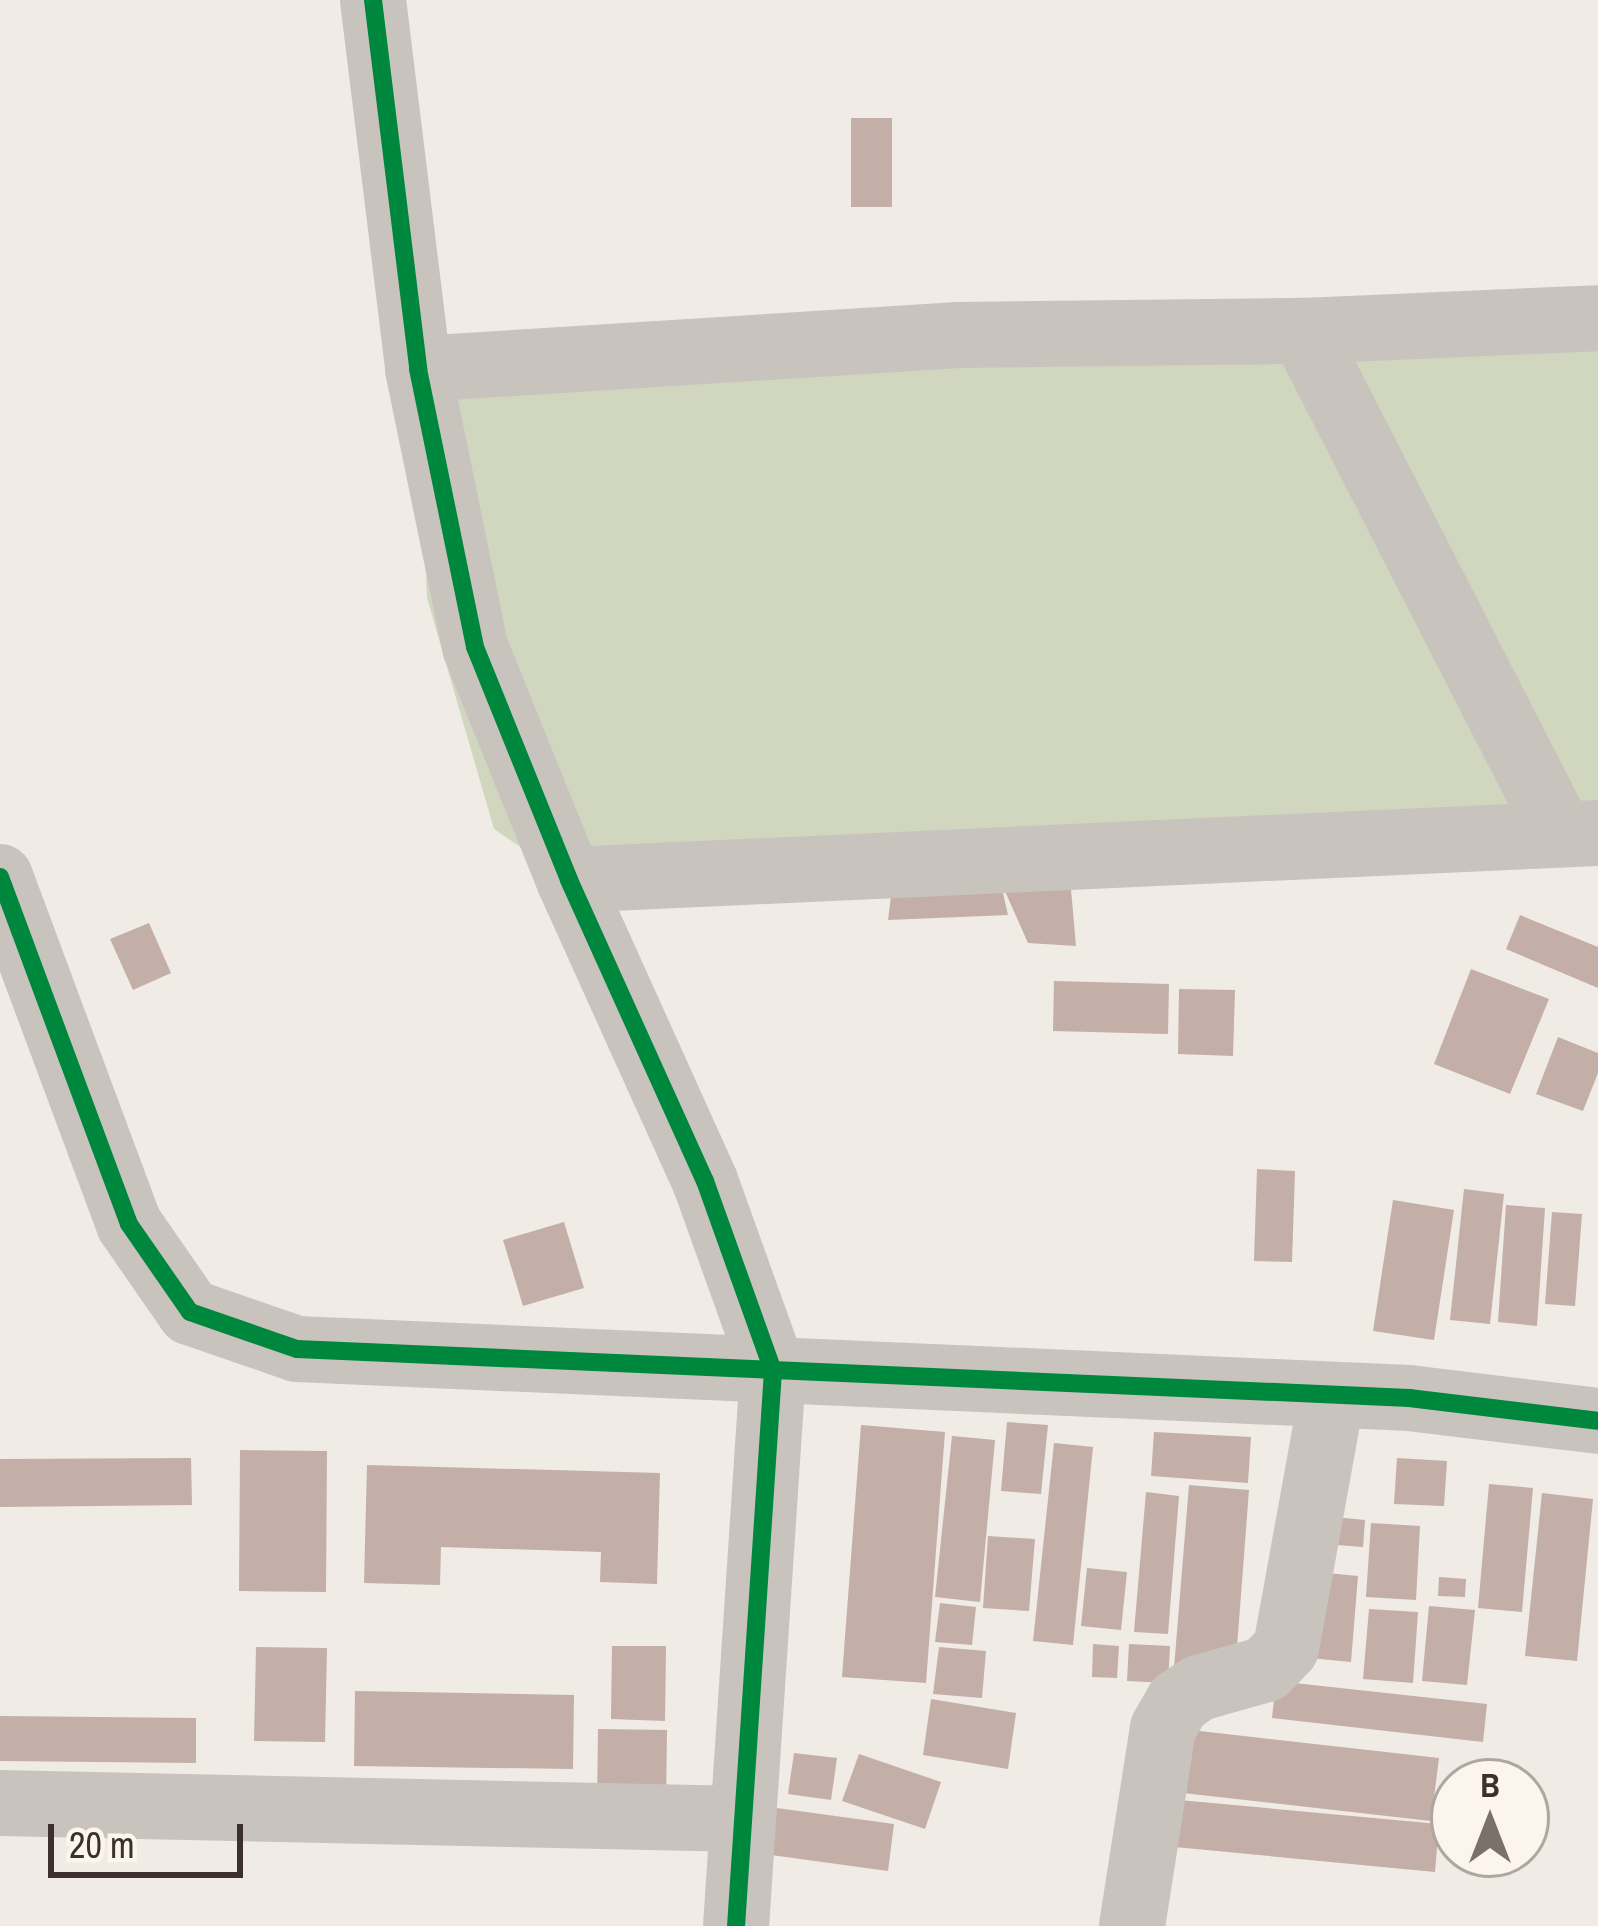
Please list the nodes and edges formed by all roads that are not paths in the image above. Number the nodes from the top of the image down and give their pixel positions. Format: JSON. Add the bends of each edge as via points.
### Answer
{"nodes":[{"id":1,"x":373,"y":0,"type":"edge"},
{"id":2,"x":1598,"y":318,"type":"edge"},
{"id":3,"x":1303,"y":332,"type":"junction"},
{"id":4,"x":418,"y":369,"type":"junction"},
{"id":5,"x":1579,"y":833,"type":"edge"},
{"id":6,"x":568,"y":880,"type":"junction"},
{"id":7,"x":2,"y":888,"type":"edge"},
{"id":8,"x":772,"y":1371,"type":"junction"},
{"id":9,"x":1332,"y":1395,"type":"junction"},
{"id":10,"x":1598,"y":1421,"type":"edge"},
{"id":11,"x":0,"y":1803,"type":"edge"},
{"id":12,"x":743,"y":1819,"type":"junction"},
{"id":13,"x":736,"y":1926,"type":"edge"},
{"id":14,"x":1132,"y":1926,"type":"edge"}],
"edges":[{"from":1,"to":4,"type":"street"},
{"from":2,"to":3,"type":"street"},
{"from":3,"to":4,"type":"street","via":[[958,335]]},
{"from":3,"to":5,"type":"street"},
{"from":4,"to":6,"type":"street","via":[[475,647]]},
{"from":5,"to":6,"type":"street"},
{"from":6,"to":8,"type":"street","via":[[705,1181]]},
{"from":7,"to":8,"type":"street","via":[[129,1224],[190,1312],[297,1349]]},
{"from":8,"to":9,"type":"street"},
{"from":8,"to":12,"type":"street"},
{"from":9,"to":10,"type":"street"},
{"from":9,"to":14,"type":"street","via":[[1286,1648],[1267,1669],[1199,1688],[1178,1702],[1163,1728]]},
{"from":11,"to":12,"type":"street"},
{"from":12,"to":13,"type":"street"}]}
